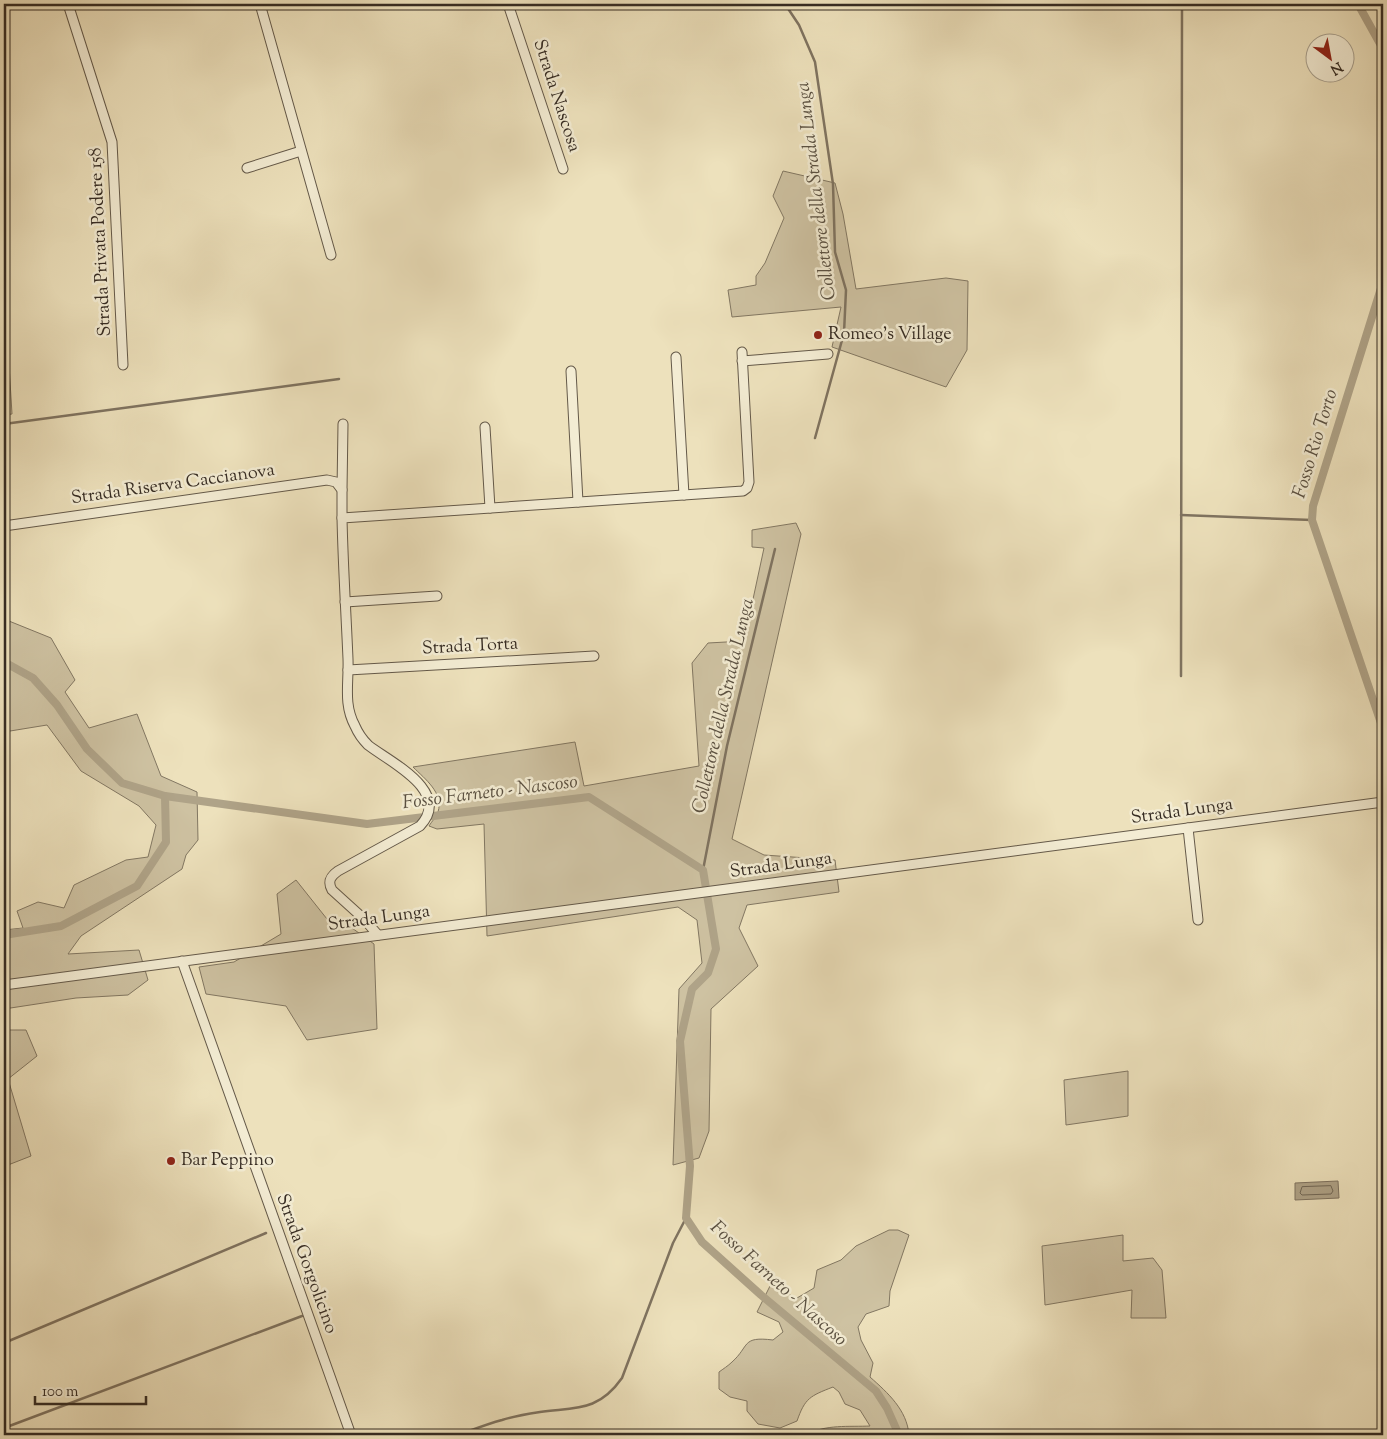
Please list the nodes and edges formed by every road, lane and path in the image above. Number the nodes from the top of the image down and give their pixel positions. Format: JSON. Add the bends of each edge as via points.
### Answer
{"nodes":[{"id":1,"x":68,"y":4,"type":"edge"},
{"id":2,"x":260,"y":4,"type":"edge"},
{"id":3,"x":508,"y":4,"type":"edge"},
{"id":4,"x":300,"y":151,"type":"junction"},
{"id":5,"x":247,"y":168,"type":"dead end"},
{"id":6,"x":564,"y":169,"type":"dead end"},
{"id":7,"x":331,"y":255,"type":"dead end"},
{"id":8,"x":828,"y":354,"type":"dead end"},
{"id":9,"x":676,"y":357,"type":"dead end"},
{"id":10,"x":124,"y":365,"type":"dead end"},
{"id":11,"x":571,"y":371,"type":"dead end"},
{"id":12,"x":343,"y":424,"type":"dead end"},
{"id":13,"x":484,"y":427,"type":"dead end"},
{"id":14,"x":342,"y":490,"type":"junction"},
{"id":15,"x":684,"y":495,"type":"junction"},
{"id":16,"x":578,"y":502,"type":"junction"},
{"id":17,"x":490,"y":508,"type":"junction"},
{"id":18,"x":342,"y":518,"type":"junction"},
{"id":19,"x":4,"y":526,"type":"edge"},
{"id":20,"x":437,"y":596,"type":"dead end"},
{"id":21,"x":345,"y":602,"type":"junction"},
{"id":22,"x":594,"y":656,"type":"dead end"},
{"id":23,"x":348,"y":670,"type":"junction"},
{"id":24,"x":1383,"y":802,"type":"edge"},
{"id":25,"x":1188,"y":828,"type":"junction"},
{"id":26,"x":1198,"y":920,"type":"dead end"},
{"id":27,"x":378,"y":935,"type":"junction"},
{"id":28,"x":182,"y":961,"type":"junction"},
{"id":29,"x":4,"y":985,"type":"edge"},
{"id":30,"x":351,"y":1435,"type":"edge"}],
"edges":[{"from":1,"to":10,"type":"street","name":"Strada Privata Podere 158","via":[[112,142]]},
{"from":2,"to":4,"type":"street"},
{"from":3,"to":6,"type":"street","name":"Strada Nascosa"},
{"from":4,"to":5,"type":"street"},
{"from":4,"to":7,"type":"street"},
{"from":8,"to":15,"type":"street","via":[[742,357],[748,486],[741,491]]},
{"from":9,"to":15,"type":"street"},
{"from":11,"to":16,"type":"street"},
{"from":12,"to":14,"type":"street"},
{"from":13,"to":17,"type":"street"},
{"from":14,"to":18,"type":"street"},
{"from":14,"to":19,"type":"street","name":"Strada Riserva Caccianova","via":[[336,482],[322,480]]},
{"from":15,"to":16,"type":"street"},
{"from":16,"to":17,"type":"street"},
{"from":17,"to":18,"type":"street"},
{"from":18,"to":21,"type":"street"},
{"from":20,"to":21,"type":"street"},
{"from":21,"to":23,"type":"street"},
{"from":22,"to":23,"type":"street","name":"Strada Torta"},
{"from":23,"to":27,"type":"street","via":[[347,705],[357,731],[368,744],[414,777],[426,795],[428,810],[424,822],[409,833],[338,871],[331,878],[332,890]]},
{"from":24,"to":25,"type":"street","name":"Strada Lunga"},
{"from":25,"to":26,"type":"street"},
{"from":25,"to":27,"type":"street","name":"Strada Lunga"},
{"from":27,"to":28,"type":"street","name":"Strada Lunga"},
{"from":28,"to":29,"type":"street","name":"Strada Lunga"},
{"from":28,"to":30,"type":"street","name":"Strada Gorgolicino"}]}
